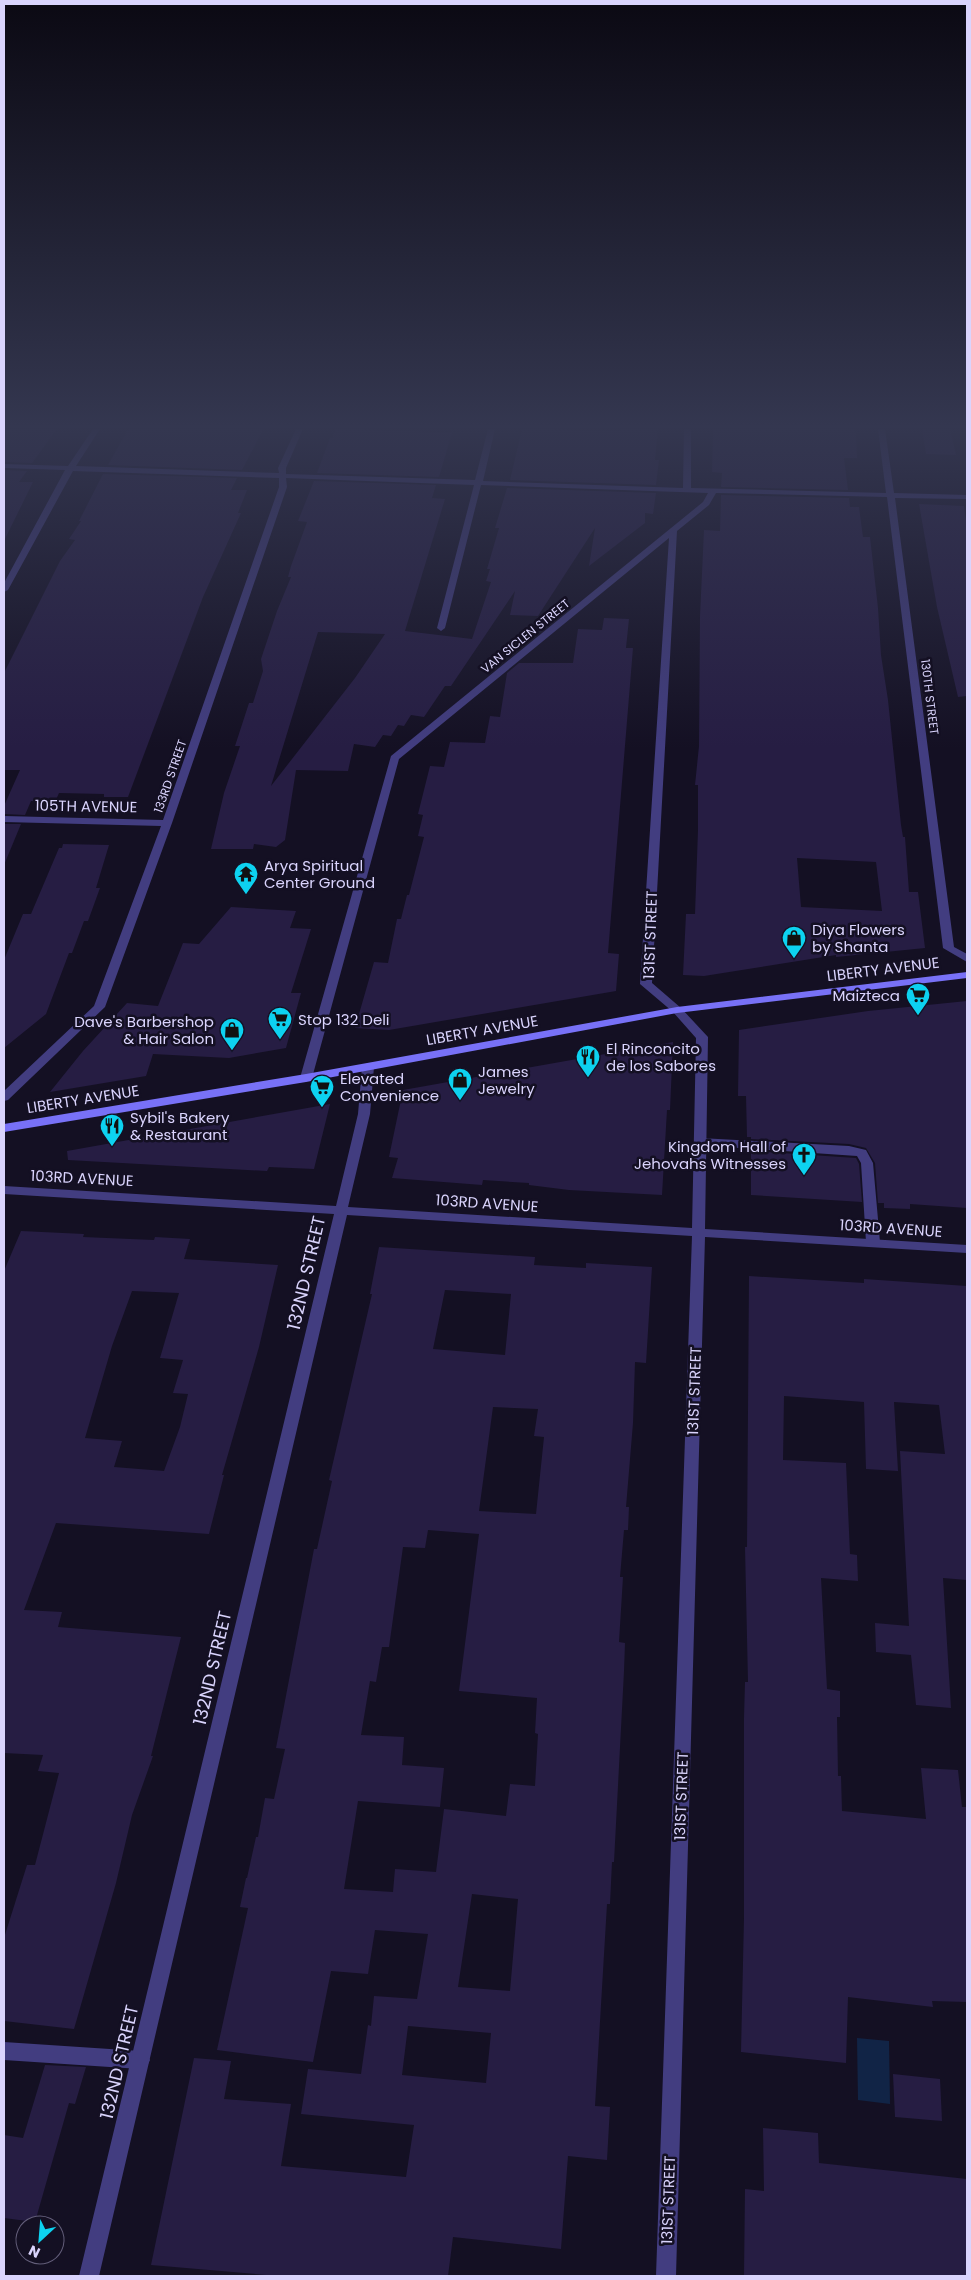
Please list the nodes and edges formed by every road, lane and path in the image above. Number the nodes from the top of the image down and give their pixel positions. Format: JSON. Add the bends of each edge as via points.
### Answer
{"nodes":[{"id":1,"x":34,"y":535,"type":"edge"},
{"id":2,"x":265,"y":535,"type":"edge"},
{"id":3,"x":465,"y":535,"type":"edge"},
{"id":4,"x":666,"y":535,"type":"edge"},
{"id":5,"x":673,"y":535,"type":"edge"},
{"id":6,"x":896,"y":535,"type":"edge"},
{"id":7,"x":4,"y":590,"type":"edge"},
{"id":8,"x":441,"y":628,"type":"dead end"},
{"id":9,"x":4,"y":820,"type":"edge"},
{"id":10,"x":167,"y":823,"type":"junction"},
{"id":11,"x":967,"y":959,"type":"edge"},
{"id":12,"x":967,"y":975,"type":"edge"},
{"id":13,"x":678,"y":1010,"type":"junction"},
{"id":14,"x":368,"y":1067,"type":"junction"},
{"id":15,"x":306,"y":1078,"type":"junction"},
{"id":16,"x":4,"y":1097,"type":"edge"},
{"id":17,"x":4,"y":1128,"type":"edge"},
{"id":18,"x":700,"y":1142,"type":"junction"},
{"id":19,"x":4,"y":1190,"type":"edge"},
{"id":20,"x":341,"y":1210,"type":"junction"},
{"id":21,"x":699,"y":1232,"type":"junction"},
{"id":22,"x":873,"y":1242,"type":"junction"},
{"id":23,"x":967,"y":1249,"type":"edge"},
{"id":24,"x":4,"y":2051,"type":"edge"},
{"id":25,"x":140,"y":2060,"type":"junction"},
{"id":26,"x":89,"y":2276,"type":"edge"},
{"id":27,"x":666,"y":2276,"type":"edge"}],
"edges":[{"from":1,"to":7,"type":"street"},
{"from":2,"to":10,"type":"street","name":"133RD STREET"},
{"from":3,"to":8,"type":"street"},
{"from":4,"to":15,"type":"street","name":"VAN SICLEN STREET","via":[[394,758]]},
{"from":5,"to":13,"type":"street","name":"131ST STREET","via":[[646,984]]},
{"from":6,"to":11,"type":"street","name":"130TH STREET","via":[[949,948]]},
{"from":9,"to":10,"type":"street","name":"105TH AVENUE"},
{"from":10,"to":16,"type":"street","name":"133RD STREET","via":[[99,1007]]},
{"from":12,"to":13,"type":"street","name":"LIBERTY AVENUE"},
{"from":13,"to":14,"type":"street","name":"LIBERTY AVENUE"},
{"from":13,"to":18,"type":"street","name":"131ST STREET","via":[[702,1037]]},
{"from":14,"to":15,"type":"street","name":"LIBERTY AVENUE"},
{"from":14,"to":20,"type":"street","name":"132ND STREET","via":[[364,1114]]},
{"from":15,"to":17,"type":"street","name":"LIBERTY AVENUE"},
{"from":18,"to":21,"type":"street","name":"131ST STREET"},
{"from":18,"to":22,"type":"street","via":[[862,1153],[867,1163]]},
{"from":19,"to":20,"type":"street","name":"103RD AVENUE"},
{"from":20,"to":21,"type":"street","name":"103RD AVENUE"},
{"from":20,"to":25,"type":"street","name":"132ND STREET"},
{"from":21,"to":22,"type":"street","name":"103RD AVENUE"},
{"from":21,"to":27,"type":"street","name":"131ST STREET"},
{"from":22,"to":23,"type":"street","name":"103RD AVENUE"},
{"from":24,"to":25,"type":"street"},
{"from":25,"to":26,"type":"street","name":"132ND STREET"}]}
